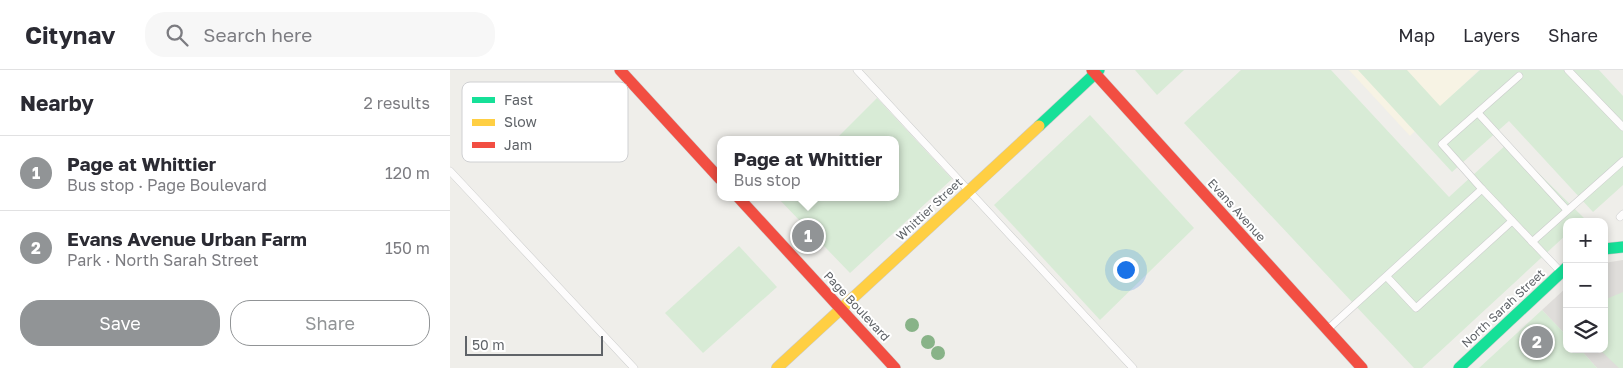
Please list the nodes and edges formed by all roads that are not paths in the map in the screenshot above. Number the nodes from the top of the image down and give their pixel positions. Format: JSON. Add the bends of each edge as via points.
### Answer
{"nodes":[{"id":1,"x":620,"y":70,"type":"edge"},
{"id":2,"x":857,"y":70,"type":"edge"},
{"id":3,"x":1568,"y":70,"type":"edge"},
{"id":4,"x":1096,"y":71,"type":"edge"},
{"id":5,"x":1520,"y":76,"type":"dead end"},
{"id":6,"x":1478,"y":113,"type":"junction"},
{"id":7,"x":1623,"y":127,"type":"edge"},
{"id":8,"x":1623,"y":161,"type":"edge"},
{"id":9,"x":450,"y":171,"type":"edge"},
{"id":10,"x":717,"y":176,"type":"edge"},
{"id":11,"x":1482,"y":189,"type":"junction"},
{"id":12,"x":969,"y":191,"type":"junction"},
{"id":13,"x":742,"y":201,"type":"edge"},
{"id":14,"x":1567,"y":210,"type":"junction"},
{"id":15,"x":1512,"y":221,"type":"junction"},
{"id":16,"x":1532,"y":242,"type":"junction"},
{"id":17,"x":1623,"y":248,"type":"edge"},
{"id":18,"x":1608,"y":249,"type":"edge"},
{"id":19,"x":1563,"y":269,"type":"edge"},
{"id":20,"x":1563,"y":271,"type":"edge"},
{"id":21,"x":1387,"y":277,"type":"junction"},
{"id":22,"x":840,"y":309,"type":"junction"},
{"id":23,"x":1328,"y":329,"type":"junction"},
{"id":24,"x":634,"y":368,"type":"edge"},
{"id":25,"x":777,"y":368,"type":"edge"},
{"id":26,"x":895,"y":368,"type":"edge"},
{"id":27,"x":1133,"y":368,"type":"edge"},
{"id":28,"x":1362,"y":368,"type":"edge"},
{"id":29,"x":1459,"y":368,"type":"edge"}],
"edges":[{"from":1,"to":10,"type":"street"},
{"from":2,"to":12,"type":"lane"},
{"from":3,"to":7,"type":"lane"},
{"from":4,"to":12,"type":"street","name":"Whittier Street"},
{"from":4,"to":23,"type":"street","name":"Evans Avenue"},
{"from":5,"to":6,"type":"lane"},
{"from":6,"to":11,"type":"lane","via":[[1442,144]]},
{"from":6,"to":14,"type":"lane"},
{"from":8,"to":14,"type":"lane"},
{"from":9,"to":24,"type":"lane"},
{"from":11,"to":15,"type":"lane"},
{"from":11,"to":21,"type":"lane"},
{"from":12,"to":22,"type":"street","name":"Whittier Street"},
{"from":12,"to":27,"type":"lane"},
{"from":13,"to":22,"type":"street","name":"Page Boulevard"},
{"from":14,"to":16,"type":"lane"},
{"from":15,"to":16,"type":"lane"},
{"from":15,"to":21,"type":"lane","via":[[1416,308]]},
{"from":16,"to":19,"type":"lane"},
{"from":17,"to":18,"type":"street"},
{"from":20,"to":29,"type":"street","name":"North Sarah Street"},
{"from":21,"to":23,"type":"lane"},
{"from":22,"to":25,"type":"street","name":"Whittier Street"},
{"from":22,"to":26,"type":"street","name":"Page Boulevard"},
{"from":23,"to":28,"type":"street","name":"Evans Avenue"}]}
